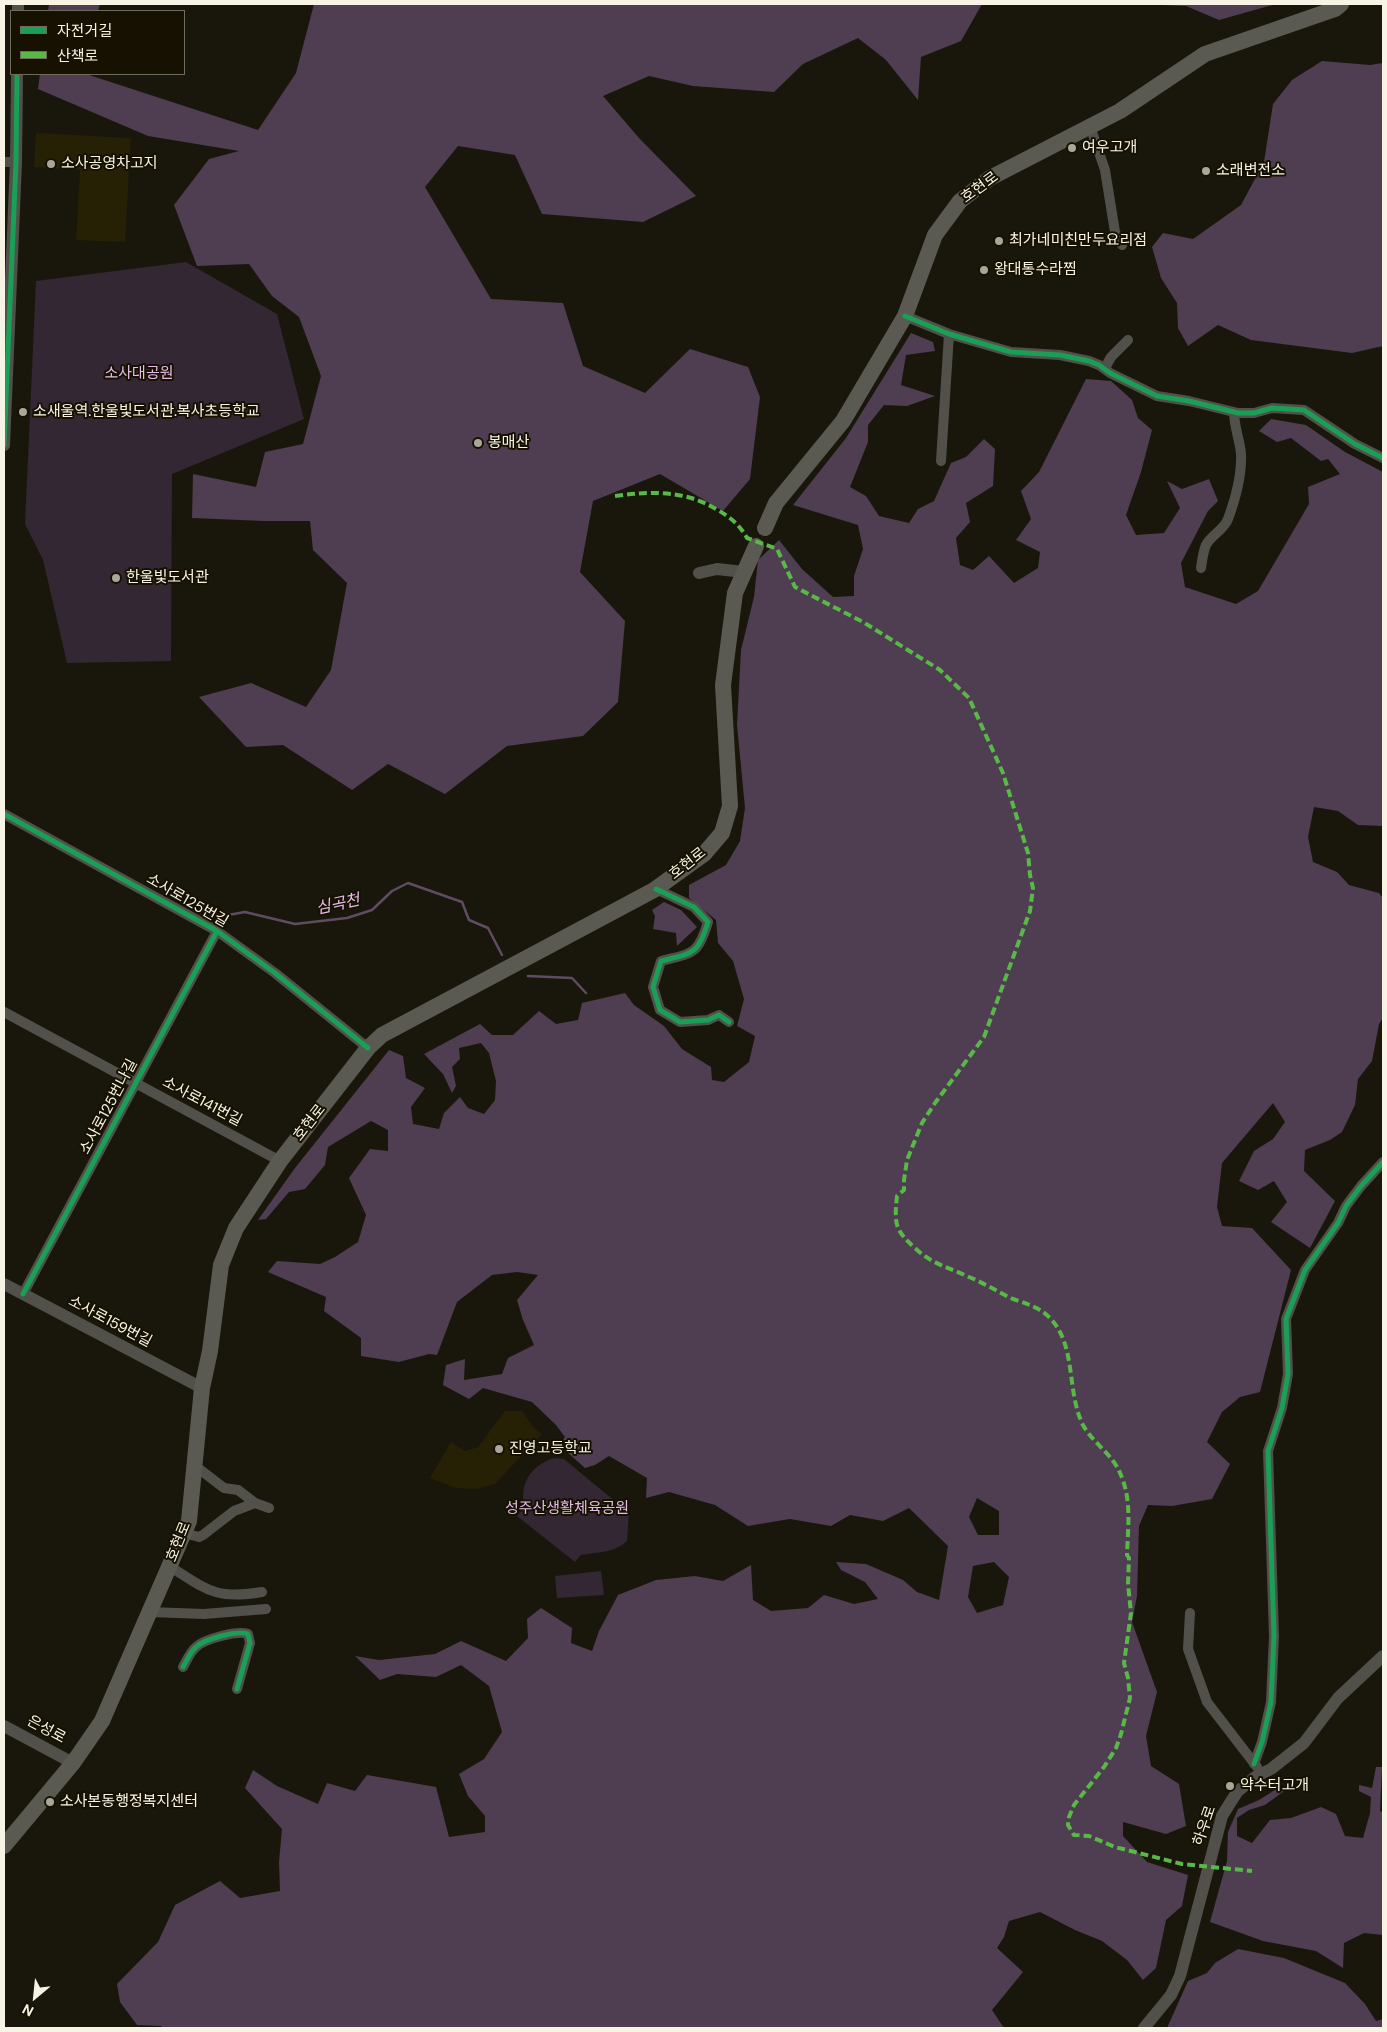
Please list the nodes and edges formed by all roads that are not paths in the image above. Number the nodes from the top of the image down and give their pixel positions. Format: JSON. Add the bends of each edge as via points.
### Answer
{"nodes":[{"id":1,"x":1341,"y":4,"type":"edge"},
{"id":2,"x":17,"y":75,"type":"edge"},
{"id":3,"x":1090,"y":126,"type":"junction"},
{"id":4,"x":10,"y":162,"type":"edge"},
{"id":5,"x":1122,"y":245,"type":"dead end"},
{"id":6,"x":905,"y":316,"type":"junction"},
{"id":7,"x":950,"y":334,"type":"junction"},
{"id":8,"x":1128,"y":340,"type":"dead end"},
{"id":9,"x":1105,"y":368,"type":"junction"},
{"id":10,"x":1234,"y":412,"type":"junction"},
{"id":11,"x":4,"y":445,"type":"edge"},
{"id":12,"x":1383,"y":458,"type":"edge"},
{"id":13,"x":941,"y":461,"type":"dead end"},
{"id":14,"x":764,"y":528,"type":"dead end"},
{"id":15,"x":756,"y":546,"type":"dead end"},
{"id":16,"x":1201,"y":568,"type":"dead end"},
{"id":17,"x":744,"y":572,"type":"junction"},
{"id":18,"x":699,"y":573,"type":"dead end"},
{"id":19,"x":4,"y":814,"type":"edge"},
{"id":20,"x":656,"y":888,"type":"junction"},
{"id":21,"x":217,"y":931,"type":"junction"},
{"id":22,"x":4,"y":1012,"type":"edge"},
{"id":23,"x":729,"y":1022,"type":"dead end"},
{"id":24,"x":368,"y":1048,"type":"junction"},
{"id":25,"x":136,"y":1083,"type":"junction"},
{"id":26,"x":280,"y":1161,"type":"junction"},
{"id":27,"x":1383,"y":1162,"type":"edge"},
{"id":28,"x":4,"y":1284,"type":"edge"},
{"id":29,"x":23,"y":1294,"type":"junction"},
{"id":30,"x":202,"y":1388,"type":"junction"},
{"id":31,"x":194,"y":1465,"type":"junction"},
{"id":32,"x":255,"y":1503,"type":"junction"},
{"id":33,"x":269,"y":1508,"type":"dead end"},
{"id":34,"x":184,"y":1533,"type":"junction"},
{"id":35,"x":170,"y":1566,"type":"junction"},
{"id":36,"x":262,"y":1592,"type":"dead end"},
{"id":37,"x":266,"y":1609,"type":"dead end"},
{"id":38,"x":150,"y":1612,"type":"junction"},
{"id":39,"x":1190,"y":1613,"type":"dead end"},
{"id":40,"x":1383,"y":1656,"type":"edge"},
{"id":41,"x":184,"y":1667,"type":"dead end"},
{"id":42,"x":238,"y":1689,"type":"dead end"},
{"id":43,"x":4,"y":1726,"type":"edge"},
{"id":44,"x":73,"y":1763,"type":"junction"},
{"id":45,"x":1258,"y":1769,"type":"junction"},
{"id":46,"x":4,"y":1846,"type":"edge"},
{"id":47,"x":1144,"y":2028,"type":"edge"}],
"edges":[{"from":1,"to":3,"type":"main road","name":"호현로","via":[[1335,9],[1206,54],[1120,111]]},
{"from":2,"to":4,"type":"street"},
{"from":3,"to":5,"type":"street","via":[[1105,170],[1115,232]]},
{"from":3,"to":6,"type":"main road","name":"호현로","via":[[990,178],[960,202],[936,235]]},
{"from":4,"to":11,"type":"street"},
{"from":6,"to":7,"type":"street"},
{"from":6,"to":14,"type":"main road","name":"호현로","via":[[843,422],[776,503]]},
{"from":7,"to":9,"type":"street","via":[[1011,352],[1060,355]]},
{"from":7,"to":13,"type":"street"},
{"from":8,"to":9,"type":"street"},
{"from":9,"to":10,"type":"street","via":[[1153,394]]},
{"from":10,"to":12,"type":"street","via":[[1272,408],[1304,410],[1355,444]]},
{"from":10,"to":16,"type":"street","via":[[1241,452],[1237,486],[1228,520],[1205,546]]},
{"from":15,"to":17,"type":"main road","name":"호현로"},
{"from":17,"to":18,"type":"street","via":[[717,569]]},
{"from":17,"to":20,"type":"main road","name":"호현로","via":[[735,592],[723,685],[730,806],[722,833],[704,854]]},
{"from":19,"to":21,"type":"street","name":"소사로125번길"},
{"from":20,"to":23,"type":"street","via":[[694,906],[708,922],[701,944],[688,954],[661,961],[653,987],[660,1010],[680,1022],[708,1020],[719,1015]]},
{"from":20,"to":24,"type":"main road","name":"호현로","via":[[403,1023]]},
{"from":21,"to":24,"type":"street","name":"소사로125번길","via":[[276,973]]},
{"from":21,"to":25,"type":"street","name":"소사로125번나길"},
{"from":22,"to":25,"type":"street","name":"소사로141번길"},
{"from":24,"to":26,"type":"main road","name":"호현로"},
{"from":25,"to":26,"type":"street","name":"소사로141번길"},
{"from":25,"to":29,"type":"street","name":"소사로125번나길"},
{"from":26,"to":30,"type":"main road","name":"호현로","via":[[236,1228],[221,1265]]},
{"from":27,"to":45,"type":"street","via":[[1346,1206],[1305,1270],[1286,1319],[1288,1374],[1282,1408],[1268,1451],[1274,1636],[1271,1702]]},
{"from":28,"to":29,"type":"street","name":"소사로159번길"},
{"from":29,"to":30,"type":"street","name":"소사로159번길"},
{"from":30,"to":31,"type":"main road","name":"호현로"},
{"from":31,"to":32,"type":"street","via":[[224,1488],[243,1492]]},
{"from":31,"to":34,"type":"main road","name":"호현로","via":[[189,1521]]},
{"from":32,"to":33,"type":"street"},
{"from":32,"to":34,"type":"street","via":[[234,1511],[203,1535]]},
{"from":34,"to":35,"type":"main road","name":"호현로"},
{"from":35,"to":36,"type":"street","via":[[215,1593],[242,1596]]},
{"from":35,"to":38,"type":"main road","name":"호현로"},
{"from":37,"to":38,"type":"street","via":[[204,1614]]},
{"from":38,"to":44,"type":"main road","name":"호현로","via":[[102,1721]]},
{"from":39,"to":45,"type":"street","via":[[1188,1649],[1207,1702]]},
{"from":40,"to":45,"type":"street","name":"하우로","via":[[1338,1698],[1304,1743],[1271,1769]]},
{"from":41,"to":42,"type":"street","via":[[197,1645],[245,1632],[250,1643]]},
{"from":43,"to":44,"type":"street","name":"은성로"},
{"from":44,"to":46,"type":"main road","name":"호현로"},
{"from":45,"to":47,"type":"street","name":"하우로","via":[[1255,1777],[1237,1792],[1222,1816],[1180,1976],[1171,1995]]}]}
